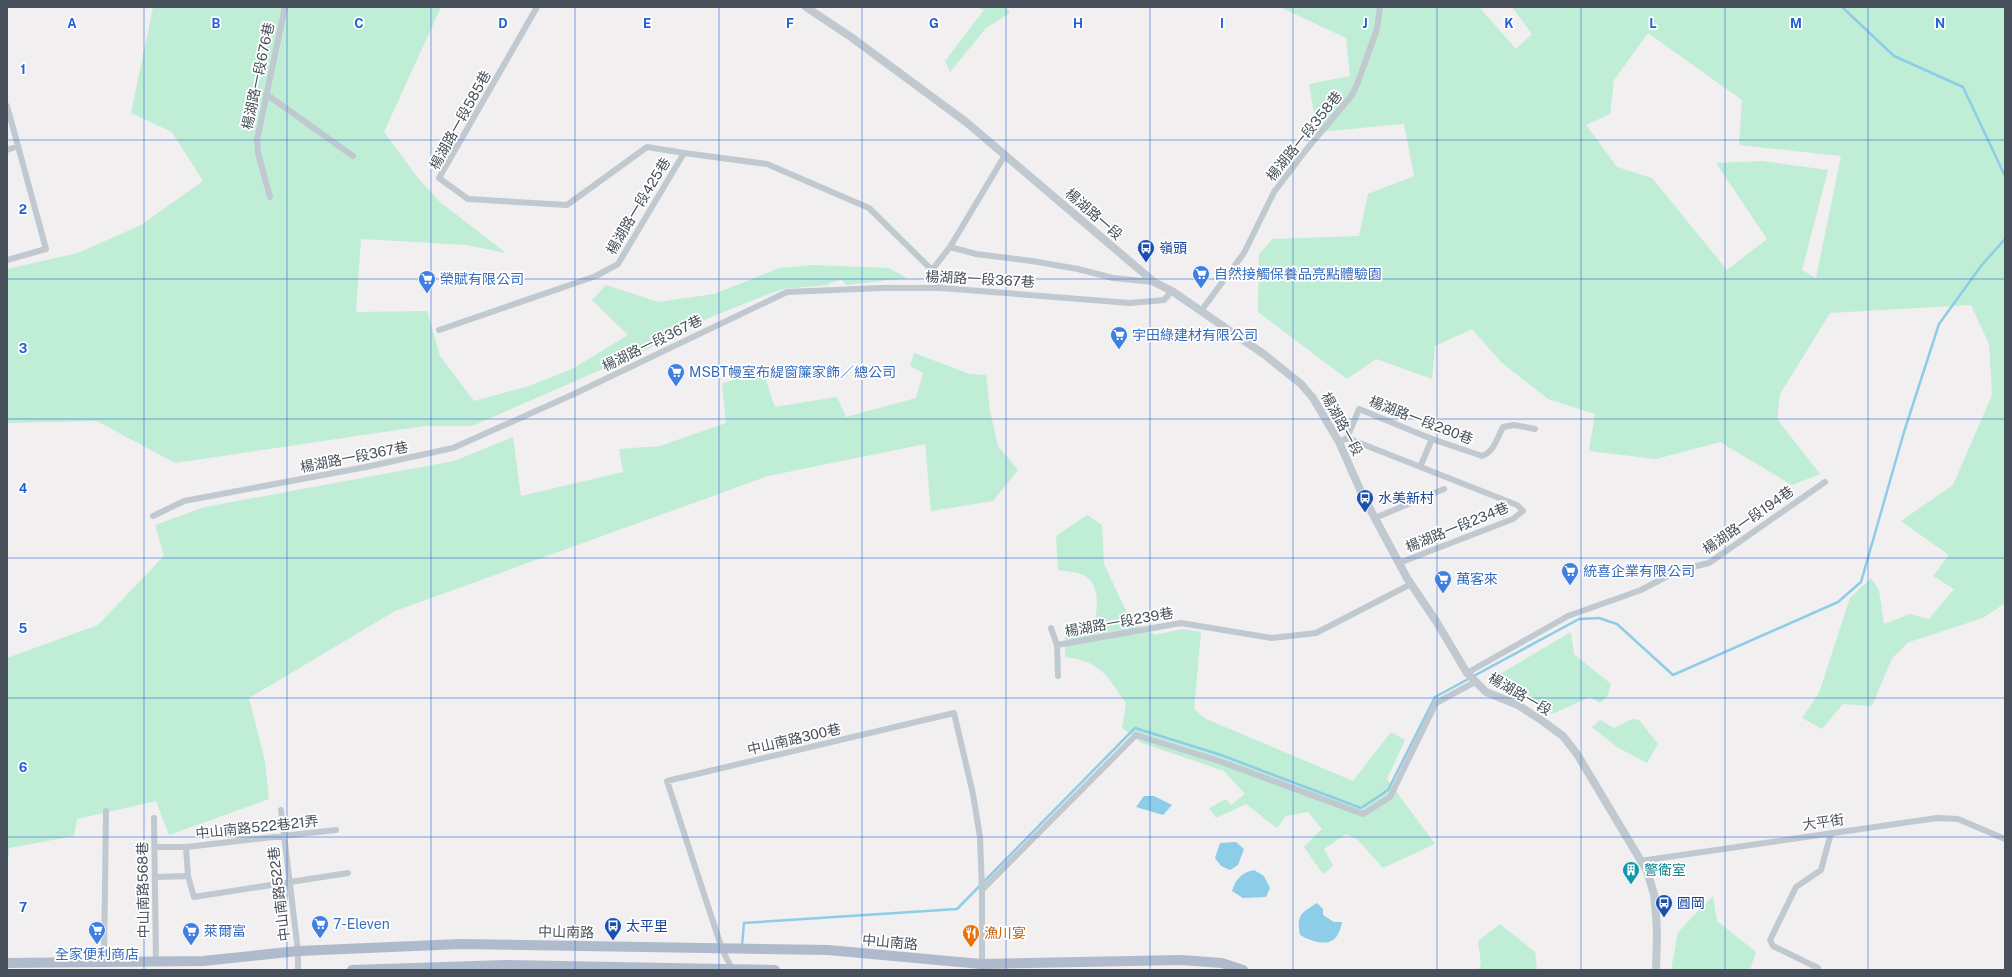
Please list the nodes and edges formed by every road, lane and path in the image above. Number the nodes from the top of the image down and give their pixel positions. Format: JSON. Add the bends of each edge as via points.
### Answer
{"nodes":[{"id":1,"x":285,"y":7,"type":"edge"},
{"id":2,"x":537,"y":7,"type":"edge"},
{"id":3,"x":806,"y":7,"type":"edge"},
{"id":4,"x":1380,"y":7,"type":"edge"},
{"id":5,"x":266,"y":94,"type":"junction"},
{"id":6,"x":7,"y":106,"type":"edge"},
{"id":7,"x":18,"y":146,"type":"junction"},
{"id":8,"x":7,"y":150,"type":"edge"},
{"id":9,"x":684,"y":154,"type":"junction"},
{"id":10,"x":1006,"y":155,"type":"junction"},
{"id":11,"x":353,"y":156,"type":"dead end"},
{"id":12,"x":270,"y":197,"type":"dead end"},
{"id":13,"x":950,"y":247,"type":"junction"},
{"id":14,"x":7,"y":260,"type":"edge"},
{"id":15,"x":932,"y":270,"type":"junction"},
{"id":16,"x":1154,"y":282,"type":"junction"},
{"id":17,"x":941,"y":288,"type":"junction"},
{"id":18,"x":1172,"y":291,"type":"junction"},
{"id":19,"x":1201,"y":311,"type":"junction"},
{"id":20,"x":439,"y":330,"type":"dead end"},
{"id":21,"x":1536,"y":429,"type":"dead end"},
{"id":22,"x":1347,"y":438,"type":"junction"},
{"id":23,"x":1432,"y":439,"type":"junction"},
{"id":24,"x":1339,"y":442,"type":"junction"},
{"id":25,"x":1420,"y":467,"type":"junction"},
{"id":26,"x":1825,"y":482,"type":"dead end"},
{"id":27,"x":1444,"y":489,"type":"dead end"},
{"id":28,"x":153,"y":516,"type":"dead end"},
{"id":29,"x":1375,"y":518,"type":"junction"},
{"id":30,"x":1399,"y":563,"type":"junction"},
{"id":31,"x":1412,"y":584,"type":"junction"},
{"id":32,"x":1051,"y":628,"type":"dead end"},
{"id":33,"x":1057,"y":645,"type":"junction"},
{"id":34,"x":1058,"y":676,"type":"dead end"},
{"id":35,"x":1471,"y":678,"type":"junction"},
{"id":36,"x":281,"y":810,"type":"dead end"},
{"id":37,"x":106,"y":811,"type":"dead end"},
{"id":38,"x":154,"y":818,"type":"dead end"},
{"id":39,"x":336,"y":830,"type":"dead end"},
{"id":40,"x":1831,"y":833,"type":"junction"},
{"id":41,"x":284,"y":834,"type":"junction"},
{"id":42,"x":2005,"y":839,"type":"edge"},
{"id":43,"x":154,"y":847,"type":"junction"},
{"id":44,"x":186,"y":847,"type":"junction"},
{"id":45,"x":1640,"y":861,"type":"junction"},
{"id":46,"x":348,"y":873,"type":"dead end"},
{"id":47,"x":188,"y":876,"type":"junction"},
{"id":48,"x":156,"y":877,"type":"junction"},
{"id":49,"x":291,"y":883,"type":"junction"},
{"id":50,"x":982,"y":885,"type":"junction"},
{"id":51,"x":722,"y":949,"type":"junction"},
{"id":52,"x":298,"y":951,"type":"junction"},
{"id":53,"x":156,"y":961,"type":"junction"},
{"id":54,"x":104,"y":962,"type":"junction"},
{"id":55,"x":7,"y":964,"type":"edge"},
{"id":56,"x":982,"y":967,"type":"edge"},
{"id":57,"x":1818,"y":968,"type":"dead end"},
{"id":58,"x":732,"y":969,"type":"edge"},
{"id":59,"x":298,"y":970,"type":"edge"},
{"id":60,"x":352,"y":970,"type":"edge"},
{"id":61,"x":775,"y":970,"type":"edge"},
{"id":62,"x":1243,"y":970,"type":"edge"},
{"id":63,"x":1656,"y":970,"type":"edge"}],
"edges":[{"from":1,"to":5,"type":"street","name":"楊湖路一段676巷"},
{"from":2,"to":9,"type":"street","name":"楊湖路一段585巷","via":[[439,178],[468,198],[567,205],[647,147]]},
{"from":3,"to":10,"type":"street","name":"楊湖路一段","via":[[966,122]]},
{"from":4,"to":19,"type":"street","name":"楊湖路一段358巷","via":[[1377,29],[1352,95],[1274,192],[1244,253]]},
{"from":5,"to":11,"type":"street"},
{"from":5,"to":12,"type":"street","name":"楊湖路一段676巷","via":[[257,140]]},
{"from":6,"to":7,"type":"street"},
{"from":7,"to":8,"type":"street"},
{"from":7,"to":14,"type":"street","via":[[46,249]]},
{"from":9,"to":15,"type":"street","name":"楊湖路一段425巷","via":[[767,164],[869,208]]},
{"from":9,"to":20,"type":"street","name":"楊湖路一段425巷","via":[[618,264],[596,276]]},
{"from":10,"to":13,"type":"street"},
{"from":10,"to":16,"type":"street","name":"楊湖路一段"},
{"from":13,"to":15,"type":"street"},
{"from":13,"to":16,"type":"street","via":[[976,254],[1078,269],[1113,278]]},
{"from":15,"to":17,"type":"street","name":"楊湖路一段425巷"},
{"from":16,"to":18,"type":"street","name":"楊湖路一段"},
{"from":17,"to":18,"type":"street","name":"楊湖路一段367巷","via":[[1130,303],[1164,300]]},
{"from":17,"to":28,"type":"street","name":"楊湖路一段367巷","via":[[787,292],[453,448],[184,502]]},
{"from":18,"to":19,"type":"street","name":"楊湖路一段"},
{"from":19,"to":24,"type":"street","name":"楊湖路一段","via":[[1265,355],[1300,384],[1314,398]]},
{"from":21,"to":23,"type":"street","name":"楊湖路一段280巷","via":[[1514,424],[1503,427],[1493,448],[1482,456]]},
{"from":22,"to":23,"type":"street","name":"楊湖路一段280巷","via":[[1359,409]]},
{"from":22,"to":24,"type":"street"},
{"from":22,"to":25,"type":"street"},
{"from":23,"to":25,"type":"street"},
{"from":24,"to":29,"type":"street","name":"楊湖路一段"},
{"from":25,"to":30,"type":"street","name":"楊湖路一段234巷","via":[[1517,505],[1523,511],[1513,519]]},
{"from":26,"to":35,"type":"street","name":"楊湖路一段194巷","via":[[1708,563],[1679,570],[1626,596],[1568,616]]},
{"from":27,"to":29,"type":"street"},
{"from":29,"to":30,"type":"street","name":"楊湖路一段"},
{"from":30,"to":31,"type":"street","name":"楊湖路一段"},
{"from":31,"to":33,"type":"street","name":"楊湖路一段239巷","via":[[1316,633],[1272,638],[1181,623]]},
{"from":31,"to":35,"type":"street","name":"楊湖路一段"},
{"from":32,"to":33,"type":"street"},
{"from":33,"to":34,"type":"street"},
{"from":35,"to":45,"type":"street","name":"楊湖路一段","via":[[1486,692],[1518,705],[1563,736],[1577,754]]},
{"from":35,"to":50,"type":"street","name":"楊湖路一段194巷","via":[[1436,703],[1390,796],[1363,814],[1219,761],[1136,735]]},
{"from":36,"to":41,"type":"street","name":"中山南路522巷"},
{"from":37,"to":54,"type":"street"},
{"from":38,"to":43,"type":"street","name":"中山南路568巷"},
{"from":39,"to":41,"type":"street","name":"中山南路522巷21弄"},
{"from":40,"to":42,"type":"street","name":"大平街","via":[[1936,818],[1958,819]]},
{"from":40,"to":45,"type":"street","name":"大平街"},
{"from":40,"to":57,"type":"street","via":[[1822,870],[1796,886],[1770,940],[1773,946]]},
{"from":41,"to":44,"type":"street","name":"中山南路522巷21弄"},
{"from":41,"to":49,"type":"street","name":"中山南路522巷"},
{"from":43,"to":44,"type":"street"},
{"from":43,"to":48,"type":"street","name":"中山南路568巷"},
{"from":44,"to":47,"type":"street","name":"中山南路522巷21弄"},
{"from":45,"to":63,"type":"street","name":"楊湖路一段","via":[[1647,871],[1654,894],[1658,934]]},
{"from":46,"to":49,"type":"street"},
{"from":47,"to":48,"type":"street"},
{"from":47,"to":49,"type":"street","name":"中山南路522巷21弄","via":[[194,897]]},
{"from":48,"to":53,"type":"street","name":"中山南路568巷"},
{"from":49,"to":52,"type":"street","name":"中山南路522巷"},
{"from":50,"to":51,"type":"street","name":"中山南路300巷","via":[[980,837],[973,794],[954,713],[667,780]]},
{"from":50,"to":56,"type":"street"},
{"from":51,"to":52,"type":"main road","name":"中山南路","via":[[461,944]]},
{"from":51,"to":56,"type":"main road","name":"中山南路","via":[[828,950]]},
{"from":51,"to":58,"type":"street","name":"中山南路300巷"},
{"from":52,"to":53,"type":"main road","name":"中山南路","via":[[203,961]]},
{"from":52,"to":59,"type":"street","name":"中山南路522巷"},
{"from":53,"to":54,"type":"main road","name":"中山南路"},
{"from":54,"to":55,"type":"main road","name":"中山南路"},
{"from":56,"to":62,"type":"main road","name":"中山南路","via":[[1181,960],[1222,963]]},
{"from":58,"to":60,"type":"main road","via":[[505,964]]},
{"from":58,"to":61,"type":"main road"}]}
